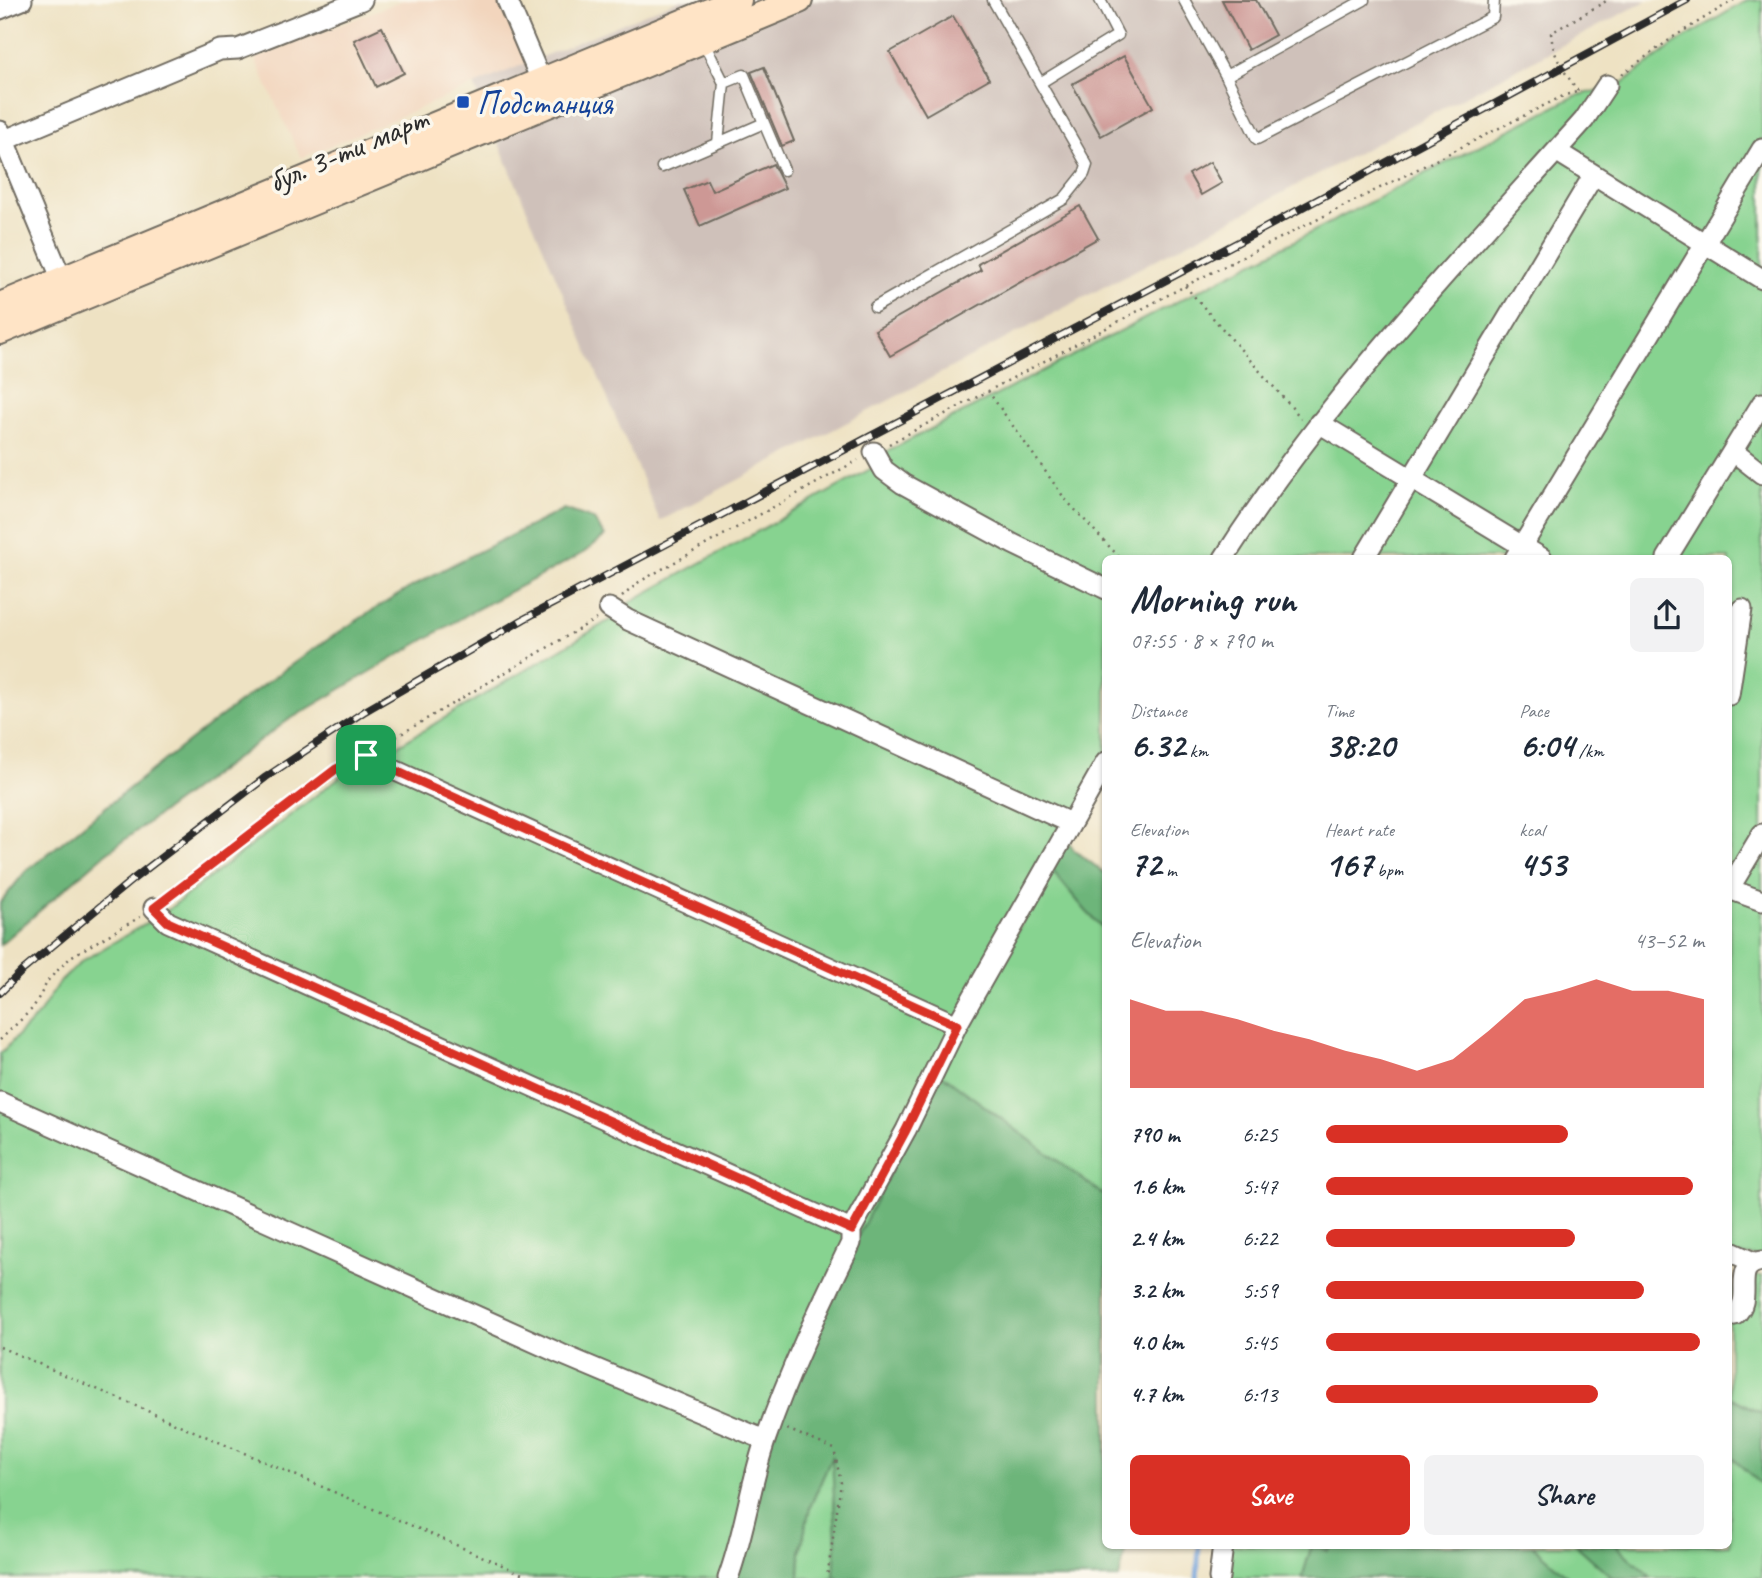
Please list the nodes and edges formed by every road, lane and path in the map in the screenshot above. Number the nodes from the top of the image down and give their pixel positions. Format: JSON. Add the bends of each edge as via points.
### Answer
{"nodes":[{"id":1,"x":22,"y":0,"type":"edge"},
{"id":2,"x":362,"y":0,"type":"edge"},
{"id":3,"x":507,"y":0,"type":"edge"},
{"id":4,"x":738,"y":0,"type":"edge"},
{"id":5,"x":799,"y":0,"type":"edge"},
{"id":6,"x":993,"y":0,"type":"edge"},
{"id":7,"x":1100,"y":0,"type":"edge"},
{"id":8,"x":1184,"y":0,"type":"edge"},
{"id":9,"x":1364,"y":0,"type":"edge"},
{"id":10,"x":1494,"y":0,"type":"edge"},
{"id":11,"x":1608,"y":0,"type":"edge"},
{"id":12,"x":1734,"y":0,"type":"edge"},
{"id":13,"x":1348,"y":4,"type":"edge"},
{"id":14,"x":0,"y":9,"type":"edge"},
{"id":15,"x":697,"y":30,"type":"junction"},
{"id":16,"x":1226,"y":76,"type":"junction"},
{"id":17,"x":724,"y":83,"type":"junction"},
{"id":18,"x":1040,"y":83,"type":"junction"},
{"id":19,"x":1607,"y":85,"type":"junction"},
{"id":20,"x":1578,"y":91,"type":"junction"},
{"id":21,"x":546,"y":92,"type":"junction"},
{"id":22,"x":764,"y":123,"type":"junction"},
{"id":23,"x":718,"y":143,"type":"junction"},
{"id":24,"x":3,"y":144,"type":"edge"},
{"id":25,"x":1762,"y":149,"type":"edge"},
{"id":26,"x":1556,"y":151,"type":"junction"},
{"id":27,"x":662,"y":167,"type":"dead end"},
{"id":28,"x":784,"y":170,"type":"dead end"},
{"id":29,"x":1593,"y":176,"type":"junction"},
{"id":30,"x":1705,"y":243,"type":"junction"},
{"id":31,"x":1762,"y":279,"type":"edge"},
{"id":32,"x":62,"y":280,"type":"junction"},
{"id":33,"x":1185,"y":286,"type":"junction"},
{"id":34,"x":0,"y":306,"type":"edge"},
{"id":35,"x":875,"y":307,"type":"dead end"},
{"id":36,"x":0,"y":331,"type":"edge"},
{"id":37,"x":988,"y":391,"type":"junction"},
{"id":38,"x":1762,"y":403,"type":"edge"},
{"id":39,"x":1316,"y":427,"type":"junction"},
{"id":40,"x":874,"y":452,"type":"junction"},
{"id":41,"x":1734,"y":452,"type":"junction"},
{"id":42,"x":1762,"y":474,"type":"edge"},
{"id":43,"x":1412,"y":478,"type":"junction"},
{"id":44,"x":1518,"y":552,"type":"edge"},
{"id":45,"x":1116,"y":555,"type":"edge"},
{"id":46,"x":1226,"y":555,"type":"edge"},
{"id":47,"x":1366,"y":555,"type":"edge"},
{"id":48,"x":1669,"y":555,"type":"edge"},
{"id":49,"x":1102,"y":587,"type":"edge"},
{"id":50,"x":609,"y":608,"type":"junction"},
{"id":51,"x":1742,"y":609,"type":"dead end"},
{"id":52,"x":1732,"y":675,"type":"edge"},
{"id":53,"x":366,"y":755,"type":"junction"},
{"id":54,"x":1102,"y":769,"type":"edge"},
{"id":55,"x":1070,"y":823,"type":"junction"},
{"id":56,"x":1762,"y":834,"type":"edge"},
{"id":57,"x":1732,"y":884,"type":"edge"},
{"id":58,"x":1732,"y":890,"type":"edge"},
{"id":59,"x":1762,"y":901,"type":"edge"},
{"id":60,"x":154,"y":908,"type":"junction"},
{"id":61,"x":957,"y":1025,"type":"junction"},
{"id":62,"x":0,"y":1040,"type":"edge"},
{"id":63,"x":0,"y":1102,"type":"edge"},
{"id":64,"x":852,"y":1230,"type":"junction"},
{"id":65,"x":1732,"y":1253,"type":"edge"},
{"id":66,"x":1753,"y":1265,"type":"edge"},
{"id":67,"x":1732,"y":1316,"type":"edge"},
{"id":68,"x":0,"y":1347,"type":"edge"},
{"id":69,"x":768,"y":1431,"type":"junction"},
{"id":70,"x":1223,"y":1549,"type":"edge"},
{"id":71,"x":532,"y":1578,"type":"edge"},
{"id":72,"x":729,"y":1578,"type":"edge"},
{"id":73,"x":827,"y":1578,"type":"edge"},
{"id":74,"x":1219,"y":1578,"type":"edge"}],
"edges":[{"from":1,"to":14,"type":"street"},
{"from":2,"to":24,"type":"street","via":[[238,49],[227,60]]},
{"from":3,"to":21,"type":"street"},
{"from":4,"to":15,"type":"main road","name":"бул. 3-ти март"},
{"from":5,"to":15,"type":"main road","name":"бул. 3-ти март"},
{"from":6,"to":18,"type":"lane"},
{"from":7,"to":18,"type":"lane","via":[[1118,35]]},
{"from":8,"to":16,"type":"lane"},
{"from":9,"to":13,"type":"lane"},
{"from":10,"to":16,"type":"lane","via":[[1493,16],[1256,139]]},
{"from":11,"to":20,"type":"path","via":[[1551,33],[1553,50]]},
{"from":12,"to":19,"type":"path"},
{"from":13,"to":16,"type":"lane"},
{"from":15,"to":17,"type":"lane"},
{"from":15,"to":21,"type":"main road","name":"бул. 3-ти март"},
{"from":17,"to":22,"type":"lane","via":[[744,75]]},
{"from":17,"to":23,"type":"lane"},
{"from":18,"to":35,"type":"lane","via":[[1087,164],[1084,174],[1064,199]]},
{"from":19,"to":20,"type":"path"},
{"from":19,"to":26,"type":"street"},
{"from":20,"to":33,"type":"path"},
{"from":21,"to":32,"type":"main road","name":"бул. 3-ти март"},
{"from":21,"to":36,"type":"main road","name":"бул. 3-ти март"},
{"from":22,"to":23,"type":"lane"},
{"from":22,"to":28,"type":"lane"},
{"from":23,"to":27,"type":"lane"},
{"from":24,"to":32,"type":"street"},
{"from":25,"to":30,"type":"street"},
{"from":26,"to":29,"type":"street"},
{"from":26,"to":39,"type":"street","via":[[1373,355]]},
{"from":29,"to":30,"type":"street"},
{"from":29,"to":43,"type":"street"},
{"from":30,"to":31,"type":"street"},
{"from":30,"to":44,"type":"street"},
{"from":32,"to":34,"type":"main road","name":"бул. 3-ти март"},
{"from":33,"to":37,"type":"path"},
{"from":33,"to":39,"type":"path"},
{"from":37,"to":40,"type":"path"},
{"from":37,"to":45,"type":"path","via":[[1065,499]]},
{"from":38,"to":41,"type":"street"},
{"from":39,"to":43,"type":"street"},
{"from":39,"to":46,"type":"street"},
{"from":40,"to":49,"type":"street","via":[[884,470],[903,484]]},
{"from":40,"to":50,"type":"path","via":[[639,582]]},
{"from":41,"to":42,"type":"street"},
{"from":41,"to":48,"type":"street"},
{"from":43,"to":44,"type":"street"},
{"from":43,"to":47,"type":"street"},
{"from":50,"to":53,"type":"path"},
{"from":50,"to":55,"type":"street"},
{"from":51,"to":52,"type":"street"},
{"from":53,"to":60,"type":"path","via":[[336,769]]},
{"from":53,"to":61,"type":"street"},
{"from":54,"to":55,"type":"street"},
{"from":55,"to":61,"type":"street"},
{"from":56,"to":57,"type":"street"},
{"from":58,"to":59,"type":"street"},
{"from":60,"to":62,"type":"path","via":[[72,956],[49,979],[33,1008]]},
{"from":60,"to":64,"type":"street","via":[[168,922]]},
{"from":61,"to":64,"type":"street"},
{"from":63,"to":69,"type":"street","via":[[561,1354]]},
{"from":64,"to":69,"type":"street","via":[[852,1242],[805,1336]]},
{"from":65,"to":66,"type":"street"},
{"from":66,"to":67,"type":"street","via":[[1742,1310]]},
{"from":68,"to":71,"type":"path"},
{"from":69,"to":72,"type":"street"},
{"from":69,"to":73,"type":"path","via":[[834,1449],[841,1483]]},
{"from":70,"to":74,"type":"street"}]}
